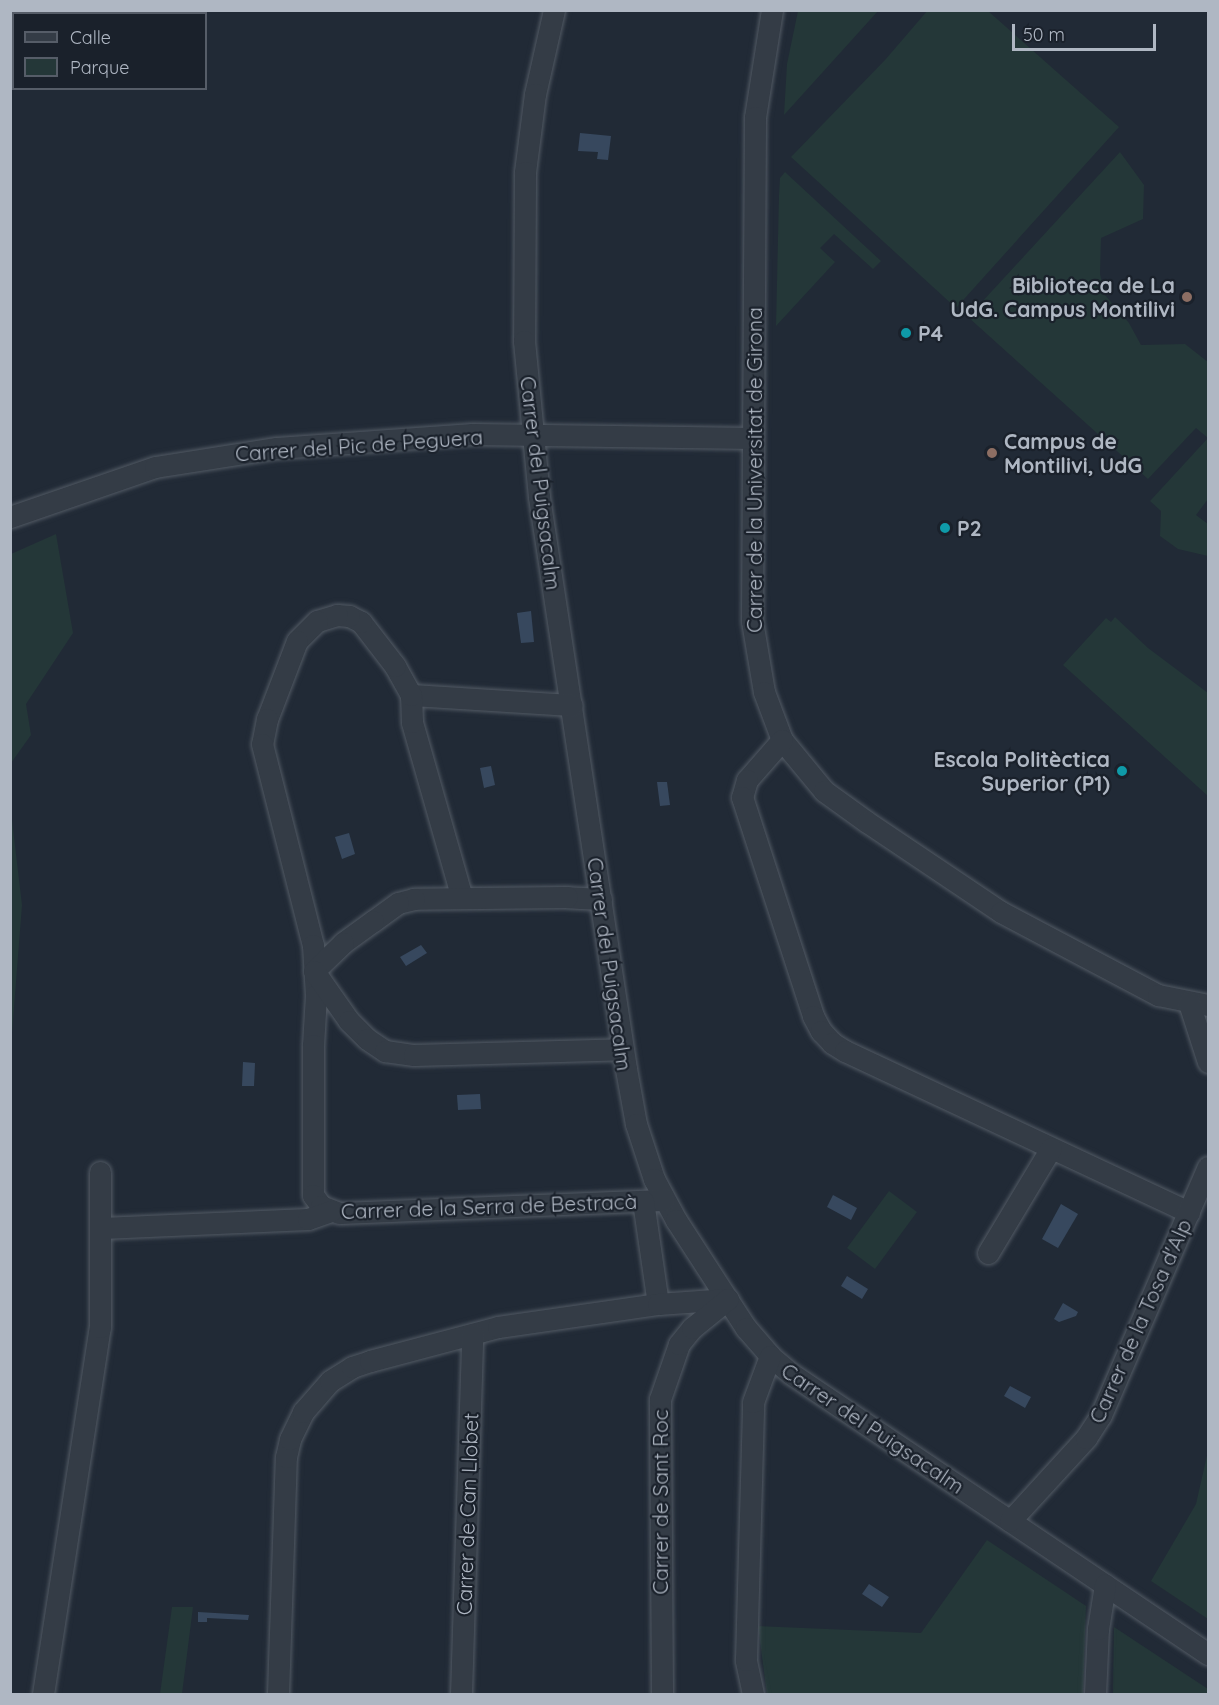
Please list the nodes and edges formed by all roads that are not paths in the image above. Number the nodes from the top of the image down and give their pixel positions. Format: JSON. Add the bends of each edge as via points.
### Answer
{"nodes":[{"id":1,"x":554,"y":10,"type":"edge"},
{"id":2,"x":772,"y":10,"type":"edge"},
{"id":3,"x":535,"y":436,"type":"junction"},
{"id":4,"x":753,"y":438,"type":"junction"},
{"id":5,"x":10,"y":517,"type":"edge"},
{"id":6,"x":411,"y":695,"type":"junction"},
{"id":7,"x":572,"y":705,"type":"junction"},
{"id":8,"x":782,"y":740,"type":"junction"},
{"id":9,"x":462,"y":898,"type":"junction"},
{"id":10,"x":601,"y":899,"type":"junction"},
{"id":11,"x":314,"y":970,"type":"junction"},
{"id":12,"x":1199,"y":1004,"type":"edge"},
{"id":13,"x":623,"y":1049,"type":"junction"},
{"id":14,"x":1209,"y":1062,"type":"edge"},
{"id":15,"x":1051,"y":1148,"type":"junction"},
{"id":16,"x":1209,"y":1167,"type":"edge"},
{"id":17,"x":100,"y":1172,"type":"dead end"},
{"id":18,"x":654,"y":1201,"type":"junction"},
{"id":19,"x":331,"y":1211,"type":"junction"},
{"id":20,"x":1190,"y":1212,"type":"junction"},
{"id":21,"x":102,"y":1228,"type":"junction"},
{"id":22,"x":988,"y":1253,"type":"dead end"},
{"id":23,"x":728,"y":1299,"type":"junction"},
{"id":24,"x":658,"y":1304,"type":"junction"},
{"id":25,"x":472,"y":1334,"type":"junction"},
{"id":26,"x":770,"y":1356,"type":"junction"},
{"id":27,"x":1010,"y":1521,"type":"junction"},
{"id":28,"x":1105,"y":1585,"type":"junction"},
{"id":29,"x":1209,"y":1654,"type":"edge"},
{"id":30,"x":43,"y":1695,"type":"edge"},
{"id":31,"x":278,"y":1695,"type":"edge"},
{"id":32,"x":461,"y":1695,"type":"edge"},
{"id":33,"x":662,"y":1695,"type":"edge"},
{"id":34,"x":753,"y":1695,"type":"edge"},
{"id":35,"x":1095,"y":1695,"type":"edge"}],
"edges":[{"from":1,"to":3,"type":"street","name":"Carrer del Puigsacalm","via":[[535,94],[525,172],[524,341]]},
{"from":2,"to":4,"type":"street","name":"Carrer de la Universitat de Girona","via":[[755,117]]},
{"from":3,"to":4,"type":"street","name":"Carrer del Pic de Peguera"},
{"from":3,"to":5,"type":"street","name":"Carrer del Pic de Peguera","via":[[444,434],[215,456],[155,467]]},
{"from":3,"to":7,"type":"street","name":"Carrer del Puigsacalm","via":[[539,497]]},
{"from":4,"to":8,"type":"street","name":"Carrer de la Universitat de Girona","via":[[752,621],[764,692]]},
{"from":6,"to":7,"type":"street"},
{"from":6,"to":9,"type":"street","via":[[412,722]]},
{"from":6,"to":11,"type":"street","name":"Carrer de la Serra de Bestracà","via":[[395,666],[361,622],[349,616],[327,616],[305,630],[297,641],[267,718],[263,757],[313,945]]},
{"from":7,"to":10,"type":"street","name":"Carrer del Puigsacalm"},
{"from":8,"to":12,"type":"street","name":"Carrer de la Universitat de Girona","via":[[824,791],[991,905],[1158,995]]},
{"from":8,"to":15,"type":"street","via":[[747,780],[742,797],[821,1031],[845,1051]]},
{"from":9,"to":10,"type":"street"},
{"from":9,"to":11,"type":"street","via":[[398,903],[343,943]]},
{"from":10,"to":13,"type":"street","name":"Carrer del Puigsacalm"},
{"from":11,"to":13,"type":"street","via":[[349,1020],[385,1051],[414,1056]]},
{"from":11,"to":19,"type":"street","name":"Carrer de la Serra de Bestracà","via":[[313,1195]]},
{"from":12,"to":14,"type":"street"},
{"from":13,"to":18,"type":"street","name":"Carrer del Puigsacalm"},
{"from":15,"to":20,"type":"street"},
{"from":15,"to":22,"type":"street"},
{"from":16,"to":20,"type":"street","name":"Carrer de la Tosa d'Alp"},
{"from":17,"to":21,"type":"street"},
{"from":18,"to":19,"type":"street","name":"Carrer de la Serra de Bestracà"},
{"from":18,"to":23,"type":"street","name":"Carrer del Puigsacalm"},
{"from":18,"to":24,"type":"street"},
{"from":19,"to":21,"type":"street","via":[[308,1220]]},
{"from":20,"to":27,"type":"street","name":"Carrer de la Tosa d'Alp","via":[[1101,1415],[1086,1438]]},
{"from":21,"to":30,"type":"street","via":[[100,1327]]},
{"from":23,"to":24,"type":"street"},
{"from":23,"to":26,"type":"street","name":"Carrer del Puigsacalm"},
{"from":23,"to":33,"type":"street","name":"Carrer de Sant Roc","via":[[679,1344],[660,1399]]},
{"from":24,"to":25,"type":"street"},
{"from":25,"to":31,"type":"street","via":[[352,1367],[319,1392],[296,1424],[285,1472]]},
{"from":25,"to":32,"type":"street","name":"Carrer de Can Llobet"},
{"from":26,"to":27,"type":"street","name":"Carrer del Puigsacalm"},
{"from":26,"to":34,"type":"street","via":[[753,1402],[746,1660]]},
{"from":27,"to":28,"type":"street","name":"Carrer del Puigsacalm"},
{"from":28,"to":29,"type":"street","name":"Carrer del Puigsacalm"},
{"from":28,"to":35,"type":"street"}]}
